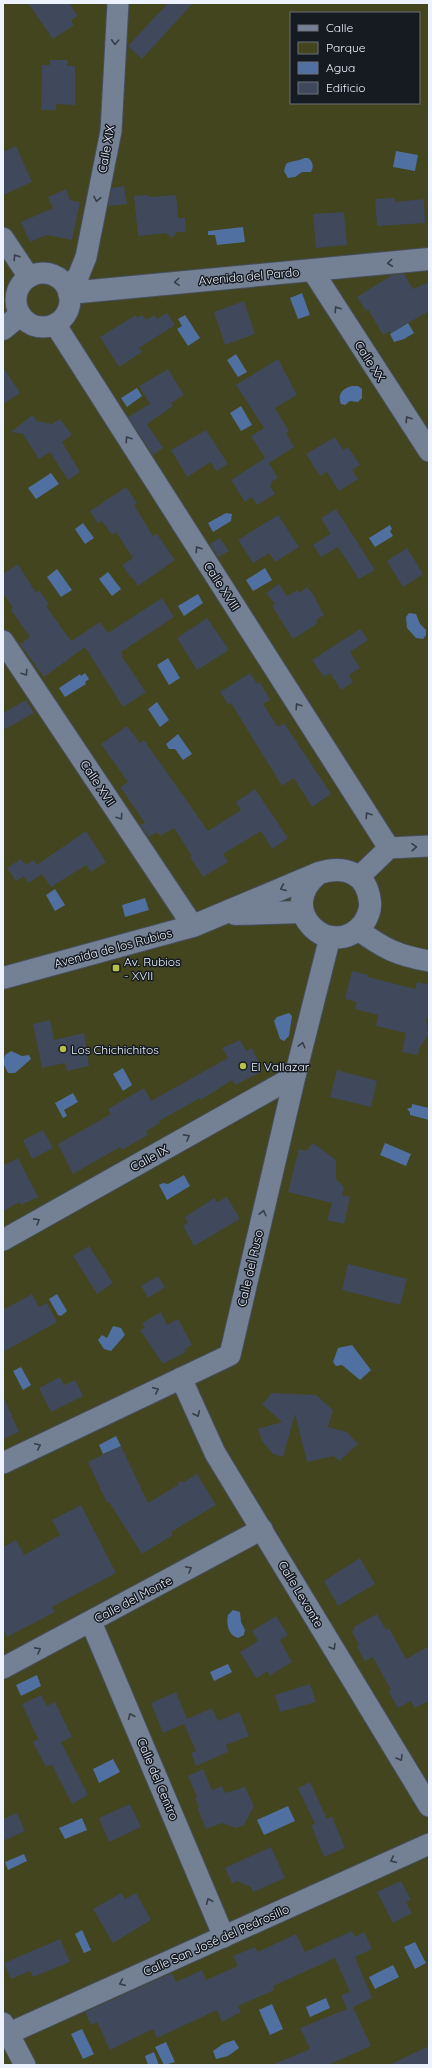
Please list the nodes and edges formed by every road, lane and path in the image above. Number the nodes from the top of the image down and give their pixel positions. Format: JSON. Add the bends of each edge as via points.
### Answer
{"nodes":[{"id":1,"x":115,"y":6,"type":"edge"},
{"id":2,"x":3,"y":238,"type":"edge"},
{"id":3,"x":429,"y":259,"type":"edge"},
{"id":4,"x":312,"y":270,"type":"junction"},
{"id":5,"x":29,"y":277,"type":"junction"},
{"id":6,"x":68,"y":289,"type":"junction"},
{"id":7,"x":20,"y":315,"type":"junction"},
{"id":8,"x":55,"y":324,"type":"junction"},
{"id":9,"x":3,"y":329,"type":"edge"},
{"id":10,"x":429,"y":451,"type":"edge"},
{"id":11,"x":3,"y":641,"type":"edge"},
{"id":12,"x":429,"y":846,"type":"edge"},
{"id":13,"x":389,"y":848,"type":"junction"},
{"id":14,"x":319,"y":873,"type":"junction"},
{"id":15,"x":359,"y":878,"type":"junction"},
{"id":16,"x":302,"y":912,"type":"junction"},
{"id":17,"x":222,"y":915,"type":"junction"},
{"id":18,"x":193,"y":926,"type":"junction"},
{"id":19,"x":358,"y":930,"type":"junction"},
{"id":20,"x":330,"y":937,"type":"junction"},
{"id":21,"x":429,"y":961,"type":"edge"},
{"id":22,"x":3,"y":978,"type":"edge"},
{"id":23,"x":295,"y":1076,"type":"junction"},
{"id":24,"x":3,"y":1240,"type":"edge"},
{"id":25,"x":181,"y":1378,"type":"junction"},
{"id":26,"x":3,"y":1463,"type":"edge"},
{"id":27,"x":262,"y":1529,"type":"junction"},
{"id":28,"x":91,"y":1622,"type":"junction"},
{"id":29,"x":3,"y":1668,"type":"edge"},
{"id":30,"x":429,"y":1806,"type":"edge"},
{"id":31,"x":429,"y":1844,"type":"edge"},
{"id":32,"x":224,"y":1937,"type":"junction"},
{"id":33,"x":5,"y":2031,"type":"edge"},
{"id":34,"x":25,"y":2065,"type":"edge"}],
"edges":[{"from":1,"to":6,"type":"street","name":"Calle XIX","one_way":true,"via":[[111,131],[86,258],[78,277]]},
{"from":5,"to":2,"type":"street","one_way":true},
{"from":3,"to":4,"type":"street","name":"Avenida del Pardo","one_way":true},
{"from":4,"to":6,"type":"street","name":"Avenida del Pardo","one_way":true},
{"from":10,"to":4,"type":"street","name":"Calle XX","one_way":true},
{"from":5,"to":6,"type":"street","via":[[39,273],[49,274],[59,278]]},
{"from":5,"to":7,"type":"street","via":[[21,284],[16,294],[16,305]]},
{"from":6,"to":8,"type":"street","via":[[70,305],[65,317]]},
{"from":7,"to":8,"type":"street","via":[[36,327]]},
{"from":7,"to":9,"type":"street"},
{"from":13,"to":8,"type":"street","name":"Calle XVIII","one_way":true},
{"from":11,"to":18,"type":"street","name":"Calle XVII","one_way":true},
{"from":13,"to":12,"type":"street","one_way":true},
{"from":13,"to":15,"type":"street"},
{"from":14,"to":15,"type":"street","name":"Avenida de los Rubios","via":[[333,869],[347,870]]},
{"from":14,"to":16,"type":"street","via":[[310,880],[304,890]]},
{"from":14,"to":17,"type":"street","name":"Avenida de los Rubios","one_way":true},
{"from":15,"to":19,"type":"street","via":[[368,890],[371,904],[367,919]]},
{"from":16,"to":17,"type":"street","name":"Avenida de los Rubios"},
{"from":16,"to":20,"type":"street","via":[[308,924],[318,933]]},
{"from":17,"to":18,"type":"street","name":"Avenida de los Rubios"},
{"from":18,"to":22,"type":"street","name":"Avenida de los Rubios"},
{"from":19,"to":20,"type":"street","via":[[344,937]]},
{"from":19,"to":21,"type":"street","via":[[387,950]]},
{"from":23,"to":20,"type":"street","name":"Calle del Ruso","one_way":true},
{"from":24,"to":23,"type":"street","name":"Calle IX","one_way":true},
{"from":25,"to":23,"type":"street","name":"Calle del Ruso","one_way":true,"via":[[230,1355]]},
{"from":26,"to":25,"type":"street","name":"Calle del Ruso","one_way":true},
{"from":25,"to":27,"type":"street","name":"Calle Levante","one_way":true,"via":[[215,1453]]},
{"from":28,"to":27,"type":"street","name":"Calle del Monte","one_way":true},
{"from":27,"to":30,"type":"street","name":"Calle Levante","one_way":true},
{"from":29,"to":28,"type":"street","name":"Calle del Monte","one_way":true},
{"from":32,"to":28,"type":"street","name":"Calle del Centro","one_way":true},
{"from":31,"to":32,"type":"street","name":"Calle San José del Pedrosillo","one_way":true},
{"from":32,"to":33,"type":"street","name":"Calle San José del Pedrosillo","one_way":true},
{"from":33,"to":34,"type":"street"}]}
